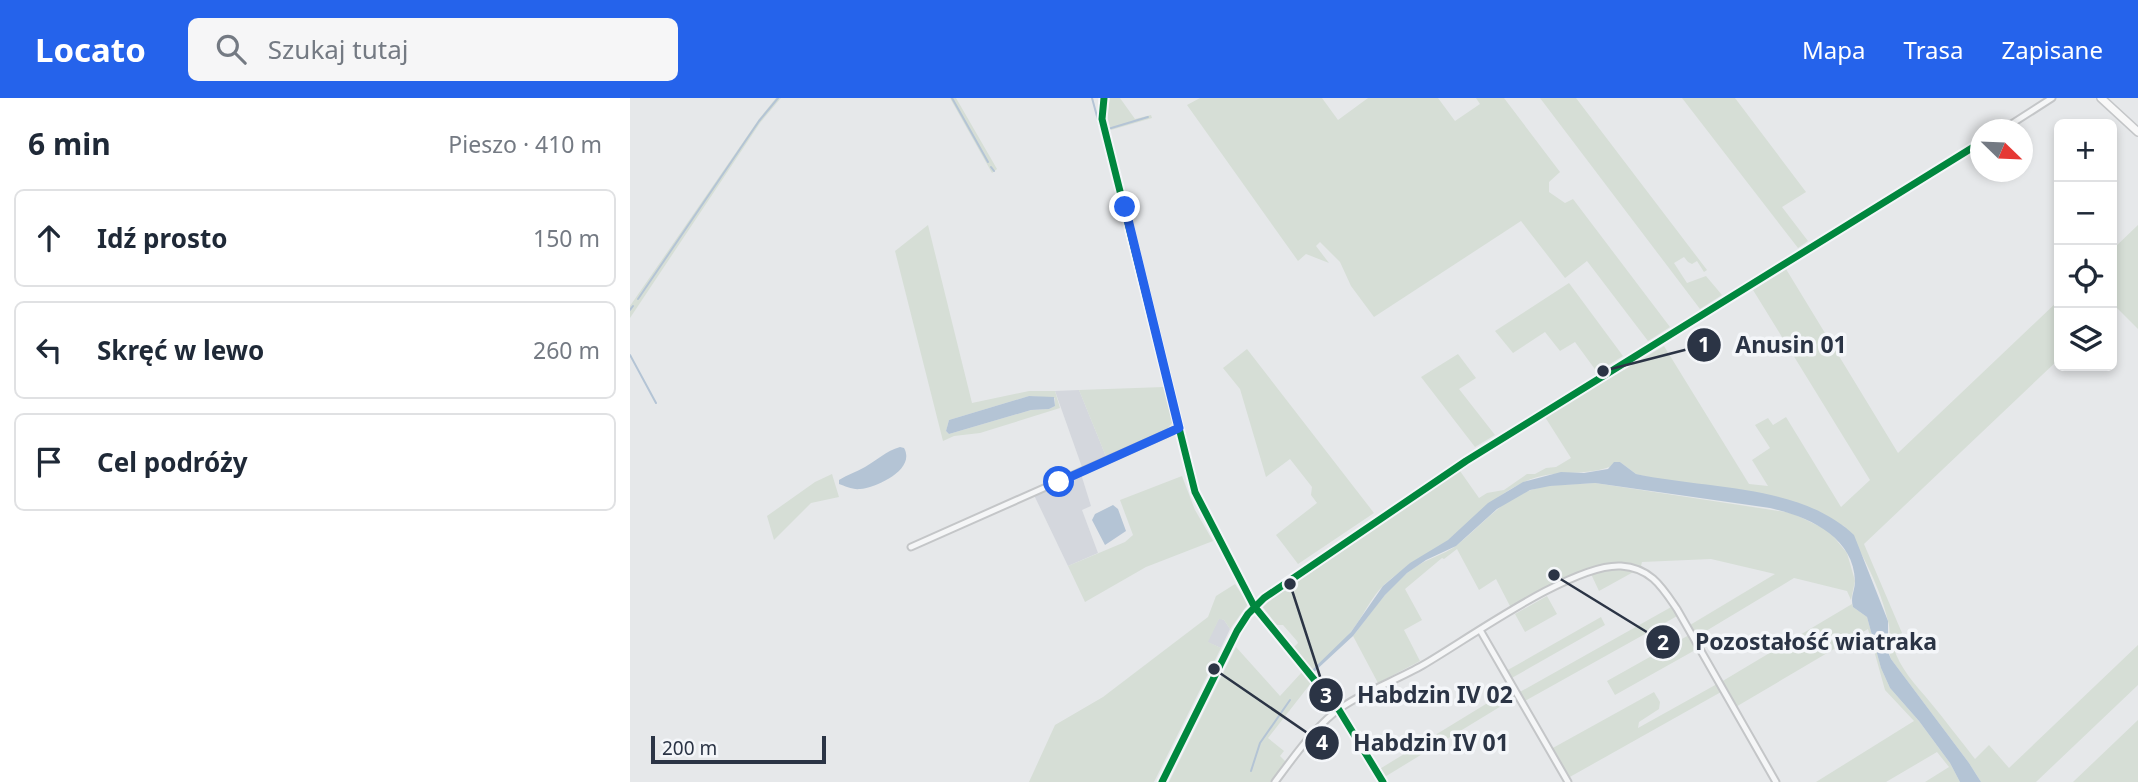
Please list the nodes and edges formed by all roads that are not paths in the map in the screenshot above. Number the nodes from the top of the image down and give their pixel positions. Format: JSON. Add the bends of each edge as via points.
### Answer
{"nodes":[{"id":1,"x":1104,"y":98,"type":"edge"},
{"id":2,"x":2052,"y":98,"type":"edge"},
{"id":3,"x":2101,"y":98,"type":"edge"},
{"id":4,"x":2019,"y":119,"type":"edge"},
{"id":5,"x":2138,"y":132,"type":"edge"},
{"id":6,"x":1970,"y":149,"type":"edge"},
{"id":7,"x":1179,"y":428,"type":"junction"},
{"id":8,"x":911,"y":547,"type":"dead end"},
{"id":9,"x":1255,"y":606,"type":"junction"},
{"id":10,"x":1480,"y":630,"type":"junction"},
{"id":11,"x":1339,"y":710,"type":"junction"},
{"id":12,"x":1162,"y":782,"type":"edge"},
{"id":13,"x":1275,"y":782,"type":"edge"},
{"id":14,"x":1382,"y":782,"type":"edge"},
{"id":15,"x":1568,"y":782,"type":"edge"},
{"id":16,"x":1776,"y":782,"type":"edge"}],
"edges":[{"from":1,"to":7,"type":"street","via":[[1102,119]]},
{"from":2,"to":4,"type":"street"},
{"from":3,"to":5,"type":"street"},
{"from":6,"to":9,"type":"street","via":[[1466,461]]},
{"from":7,"to":8,"type":"street"},
{"from":7,"to":9,"type":"street","via":[[1195,492]]},
{"from":9,"to":11,"type":"street"},
{"from":9,"to":12,"type":"street","via":[[1237,631]]},
{"from":10,"to":11,"type":"street"},
{"from":10,"to":15,"type":"street"},
{"from":10,"to":16,"type":"street","via":[[1592,571],[1620,566],[1651,575],[1677,609]]},
{"from":11,"to":13,"type":"street","via":[[1304,744]]},
{"from":11,"to":14,"type":"street"}]}
